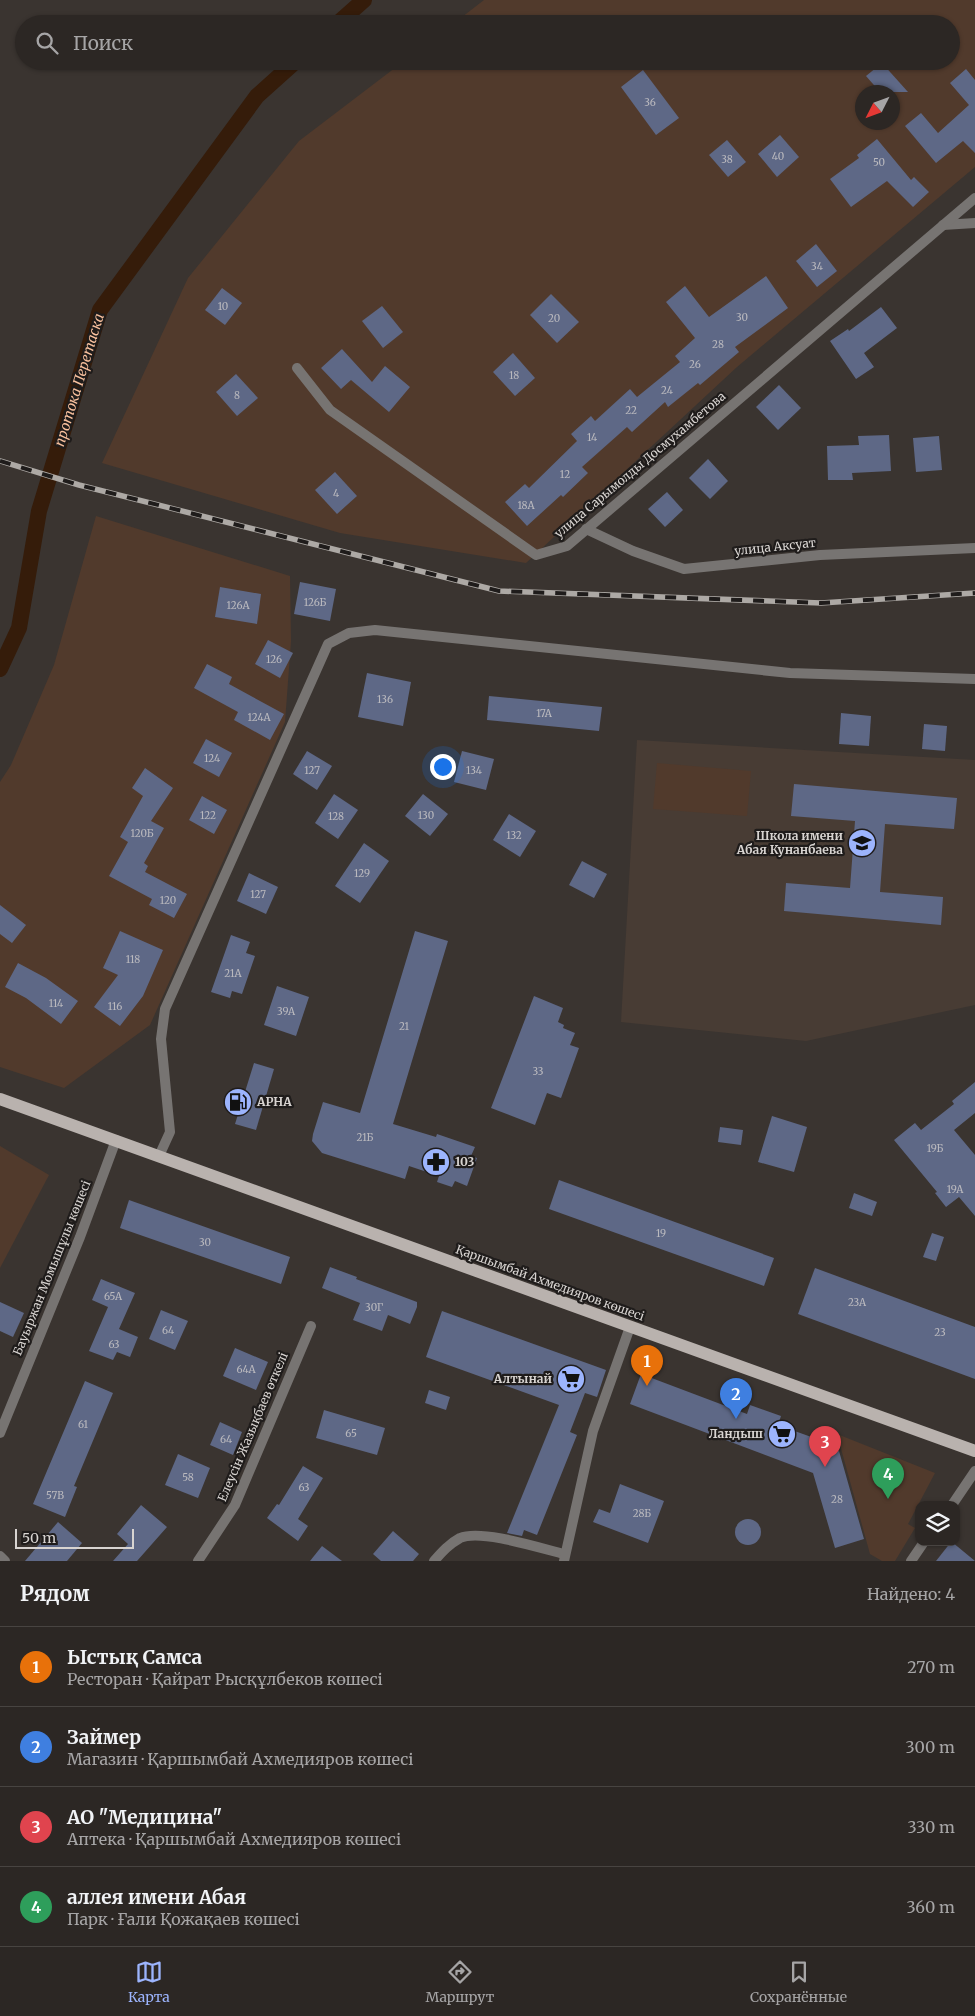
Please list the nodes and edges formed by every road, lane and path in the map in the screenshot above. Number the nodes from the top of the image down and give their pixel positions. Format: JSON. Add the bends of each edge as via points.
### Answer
{"nodes":[{"id":1,"x":975,"y":198,"type":"edge"},
{"id":2,"x":975,"y":223,"type":"edge"},
{"id":3,"x":942,"y":225,"type":"junction"},
{"id":4,"x":298,"y":368,"type":"dead end"},
{"id":5,"x":586,"y":529,"type":"junction"},
{"id":6,"x":975,"y":548,"type":"edge"},
{"id":7,"x":975,"y":679,"type":"edge"},
{"id":8,"x":0,"y":1099,"type":"edge"},
{"id":9,"x":116,"y":1140,"type":"junction"},
{"id":10,"x":159,"y":1156,"type":"junction"},
{"id":11,"x":311,"y":1326,"type":"dead end"},
{"id":12,"x":630,"y":1327,"type":"junction"},
{"id":13,"x":0,"y":1433,"type":"edge"},
{"id":14,"x":975,"y":1451,"type":"edge"},
{"id":15,"x":975,"y":1471,"type":"edge"},
{"id":16,"x":955,"y":1501,"type":"edge"},
{"id":17,"x":921,"y":1546,"type":"edge"},
{"id":18,"x":0,"y":1556,"type":"edge"},
{"id":19,"x":564,"y":1557,"type":"edge"},
{"id":20,"x":5,"y":1561,"type":"edge"},
{"id":21,"x":198,"y":1561,"type":"edge"},
{"id":22,"x":434,"y":1561,"type":"edge"},
{"id":23,"x":911,"y":1561,"type":"edge"}],
"edges":[{"from":1,"to":3,"type":"street","name":"улица Сарымолды Досмухамбетова"},
{"from":2,"to":3,"type":"street"},
{"from":3,"to":5,"type":"street","name":"улица Сарымолды Досмухамбетова"},
{"from":4,"to":5,"type":"street","name":"улица Сарымолды Досмухамбетова","via":[[330,410],[536,555],[567,546]]},
{"from":5,"to":6,"type":"street","name":"улица Аксуат","via":[[633,551],[684,569],[820,555]]},
{"from":7,"to":10,"type":"street","via":[[790,673],[375,630],[349,633],[328,644],[165,1009],[161,1039],[170,1132]]},
{"from":8,"to":9,"type":"main road","name":"Қаршымбай Ахмедияров көшесі"},
{"from":9,"to":10,"type":"main road","name":"Қаршымбай Ахмедияров көшесі"},
{"from":9,"to":13,"type":"street","name":"Бауыржан Момышұлы көшесі"},
{"from":10,"to":12,"type":"main road","name":"Қаршымбай Ахмедияров көшесі"},
{"from":11,"to":21,"type":"street","name":"Елеусін Жазықбаев өткелі","via":[[235,1505]]},
{"from":12,"to":14,"type":"main road","name":"Қаршымбай Ахмедияров көшесі"},
{"from":12,"to":19,"type":"street","via":[[592,1431]]},
{"from":15,"to":16,"type":"street"},
{"from":17,"to":23,"type":"street"},
{"from":18,"to":20,"type":"street"},
{"from":19,"to":22,"type":"street","via":[[478,1535],[462,1538],[448,1546]]}]}
